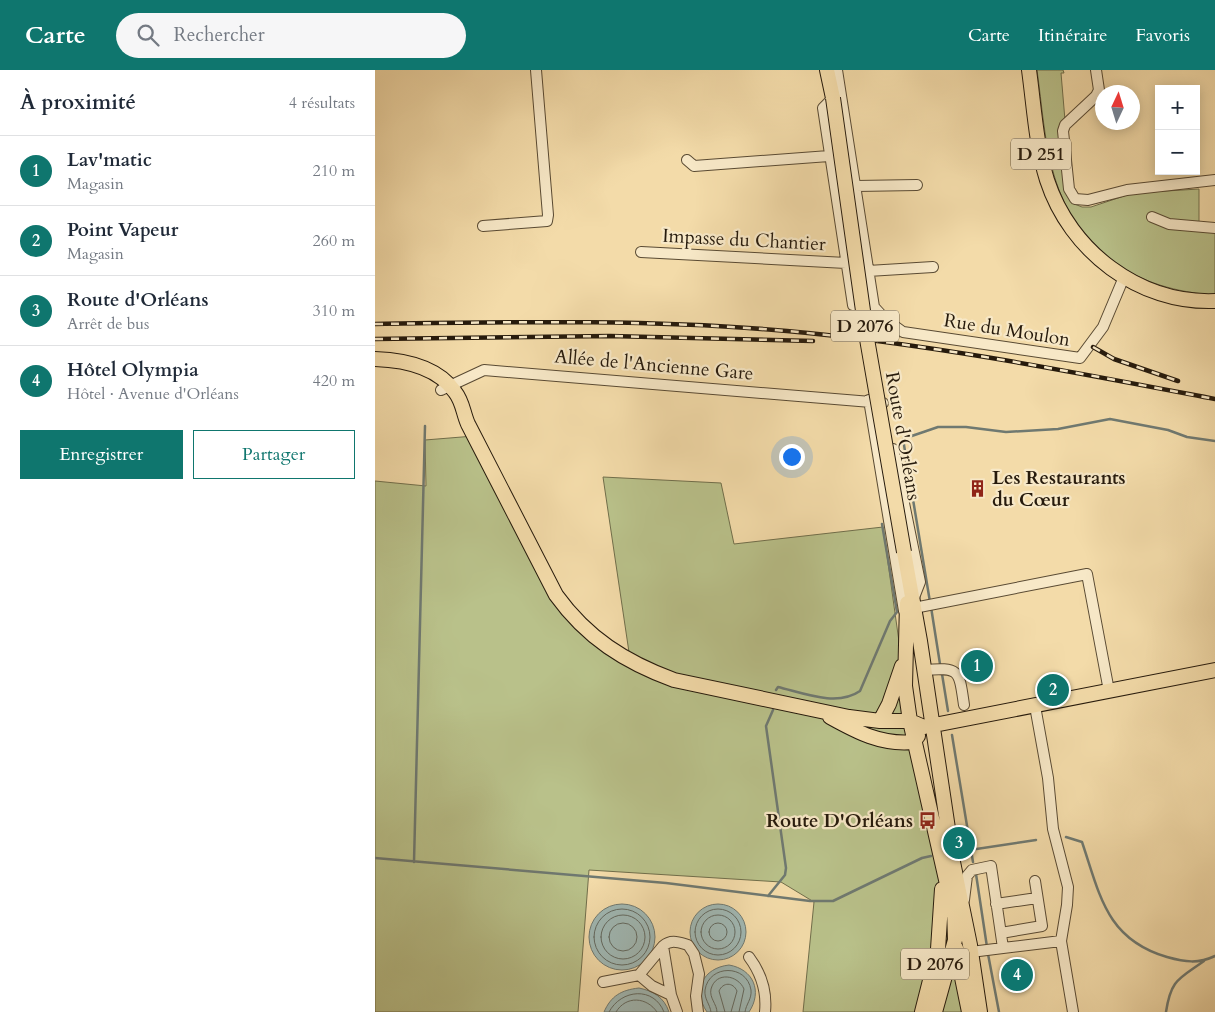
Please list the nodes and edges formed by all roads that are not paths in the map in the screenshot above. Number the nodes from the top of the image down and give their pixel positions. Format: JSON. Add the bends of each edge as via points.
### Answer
{"nodes":[{"id":1,"x":536,"y":70,"type":"edge"},
{"id":2,"x":827,"y":70,"type":"edge"},
{"id":3,"x":837,"y":70,"type":"edge"},
{"id":4,"x":1029,"y":70,"type":"edge"},
{"id":5,"x":1096,"y":70,"type":"edge"},
{"id":6,"x":833,"y":98,"type":"junction"},
{"id":7,"x":829,"y":156,"type":"junction"},
{"id":8,"x":687,"y":160,"type":"dead end"},
{"id":9,"x":1215,"y":180,"type":"edge"},
{"id":10,"x":917,"y":185,"type":"dead end"},
{"id":11,"x":856,"y":186,"type":"junction"},
{"id":12,"x":1152,"y":217,"type":"dead end"},
{"id":13,"x":483,"y":226,"type":"dead end"},
{"id":14,"x":1215,"y":228,"type":"edge"},
{"id":15,"x":641,"y":252,"type":"dead end"},
{"id":16,"x":845,"y":263,"type":"junction"},
{"id":17,"x":933,"y":268,"type":"dead end"},
{"id":18,"x":869,"y":271,"type":"junction"},
{"id":19,"x":1124,"y":277,"type":"junction"},
{"id":20,"x":1215,"y":301,"type":"edge"},
{"id":21,"x":874,"y":307,"type":"junction"},
{"id":22,"x":375,"y":359,"type":"edge"},
{"id":23,"x":375,"y":364,"type":"edge"},
{"id":24,"x":445,"y":387,"type":"junction"},
{"id":25,"x":869,"y":400,"type":"junction"},
{"id":26,"x":908,"y":573,"type":"junction"},
{"id":27,"x":914,"y":604,"type":"junction"},
{"id":28,"x":907,"y":631,"type":"junction"},
{"id":29,"x":905,"y":658,"type":"junction"},
{"id":30,"x":924,"y":670,"type":"junction"},
{"id":31,"x":1215,"y":670,"type":"edge"},
{"id":32,"x":1109,"y":691,"type":"junction"},
{"id":33,"x":964,"y":705,"type":"dead end"},
{"id":34,"x":1035,"y":706,"type":"junction"},
{"id":35,"x":819,"y":711,"type":"junction"},
{"id":36,"x":880,"y":721,"type":"junction"},
{"id":37,"x":910,"y":721,"type":"junction"},
{"id":38,"x":928,"y":727,"type":"junction"},
{"id":39,"x":913,"y":742,"type":"junction"},
{"id":40,"x":947,"y":864,"type":"junction"},
{"id":41,"x":1035,"y":881,"type":"dead end"},
{"id":42,"x":1037,"y":898,"type":"junction"},
{"id":43,"x":997,"y":904,"type":"junction"},
{"id":44,"x":952,"y":913,"type":"junction"},
{"id":45,"x":1001,"y":933,"type":"junction"},
{"id":46,"x":955,"y":940,"type":"junction"},
{"id":47,"x":1061,"y":941,"type":"junction"},
{"id":48,"x":663,"y":946,"type":"junction"},
{"id":49,"x":1003,"y":948,"type":"junction"},
{"id":50,"x":971,"y":952,"type":"junction"},
{"id":51,"x":749,"y":957,"type":"dead end"},
{"id":52,"x":639,"y":975,"type":"junction"},
{"id":53,"x":603,"y":982,"type":"dead end"},
{"id":54,"x":671,"y":995,"type":"junction"},
{"id":55,"x":677,"y":1012,"type":"edge"},
{"id":56,"x":698,"y":1012,"type":"edge"},
{"id":57,"x":765,"y":1012,"type":"edge"},
{"id":58,"x":922,"y":1012,"type":"edge"},
{"id":59,"x":935,"y":1012,"type":"edge"},
{"id":60,"x":969,"y":1012,"type":"edge"},
{"id":61,"x":980,"y":1012,"type":"edge"},
{"id":62,"x":1073,"y":1012,"type":"edge"}],
"edges":[{"from":1,"to":13,"type":"street","via":[[547,221]]},
{"from":2,"to":6,"type":"main road","name":"Route d'Orléans","number":"D 2076"},
{"from":3,"to":11,"type":"street"},
{"from":4,"to":19,"type":"main road","number":"D 251","via":[[1041,154],[1053,196],[1083,243]]},
{"from":5,"to":9,"type":"street","via":[[1099,90],[1063,131],[1069,189],[1075,199],[1088,200],[1127,190]]},
{"from":6,"to":7,"type":"street","via":[[823,108]]},
{"from":6,"to":26,"type":"main road","name":"Route d'Orléans","number":"D 2076","bridge":true,"via":[[867,339]]},
{"from":7,"to":8,"type":"street","via":[[694,166]]},
{"from":7,"to":16,"type":"street"},
{"from":10,"to":11,"type":"street"},
{"from":11,"to":18,"type":"street"},
{"from":12,"to":14,"type":"street","via":[[1169,224]]},
{"from":15,"to":16,"type":"street","name":"Impasse du Chantier"},
{"from":16,"to":21,"type":"street","via":[[853,305]]},
{"from":17,"to":18,"type":"street"},
{"from":18,"to":21,"type":"street"},
{"from":19,"to":20,"type":"main road","number":"D 251","via":[[1162,294]]},
{"from":19,"to":21,"type":"street","name":"Rue du Moulon","via":[[1103,328],[1080,358],[903,332]]},
{"from":22,"to":24,"type":"main road","via":[[417,365],[431,371]]},
{"from":23,"to":24,"type":"main road","via":[[408,370]]},
{"from":24,"to":25,"type":"street","name":"Allée de l'Ancienne Gare","via":[[491,370]]},
{"from":24,"to":35,"type":"main road","via":[[465,411],[465,418],[556,595],[589,633],[630,660],[674,680]]},
{"from":25,"to":27,"type":"street","via":[[883,401],[920,582]]},
{"from":25,"to":28,"type":"street"},
{"from":26,"to":27,"type":"main road","name":"Route d'Orléans","number":"D 2076"},
{"from":26,"to":28,"type":"main road","name":"Route d'Orléans","number":"D 2076"},
{"from":27,"to":30,"type":"main road","name":"Route d'Orléans","number":"D 2076"},
{"from":27,"to":32,"type":"street","via":[[1087,574]]},
{"from":28,"to":29,"type":"main road","name":"Route d'Orléans","number":"D 2076"},
{"from":28,"to":38,"type":"main road","number":"D 2076","via":[[914,704]]},
{"from":29,"to":36,"type":"main road","number":"D 2076"},
{"from":29,"to":37,"type":"main road","name":"Route d'Orléans","number":"D 2076"},
{"from":30,"to":33,"type":"street","via":[[948,668],[955,672],[960,679]]},
{"from":30,"to":38,"type":"main road","name":"Route d'Orléans","number":"D 2076"},
{"from":31,"to":32,"type":"main road"},
{"from":32,"to":34,"type":"main road"},
{"from":34,"to":38,"type":"main road"},
{"from":34,"to":47,"type":"street","via":[[1049,778],[1053,829],[1068,887]]},
{"from":35,"to":36,"type":"main road"},
{"from":35,"to":39,"type":"main road","via":[[871,738],[884,742]]},
{"from":36,"to":37,"type":"main road"},
{"from":37,"to":38,"type":"main road"},
{"from":37,"to":39,"type":"main road","name":"Route d'Orléans","number":"D 2076"},
{"from":38,"to":39,"type":"main road"},
{"from":38,"to":40,"type":"main road","name":"Route d'Orléans","number":"D 2076","via":[[935,750]]},
{"from":39,"to":40,"type":"main road","name":"Route d'Orléans","number":"D 2076"},
{"from":40,"to":44,"type":"main road"},
{"from":40,"to":44,"type":"main road","name":"Route d'Orléans","number":"D 2076"},
{"from":41,"to":42,"type":"street"},
{"from":42,"to":43,"type":"street"},
{"from":42,"to":45,"type":"street","via":[[1042,926]]},
{"from":43,"to":44,"type":"street","via":[[991,866],[972,870],[967,876]]},
{"from":43,"to":45,"type":"street"},
{"from":44,"to":46,"type":"main road","number":"D 2076"},
{"from":44,"to":50,"type":"main road"},
{"from":44,"to":58,"type":"main road","number":"D 2076"},
{"from":45,"to":49,"type":"street"},
{"from":46,"to":59,"type":"main road","number":"D 2076"},
{"from":46,"to":60,"type":"main road"},
{"from":47,"to":49,"type":"street"},
{"from":47,"to":62,"type":"street"},
{"from":48,"to":52,"type":"street"},
{"from":48,"to":54,"type":"street"},
{"from":48,"to":56,"type":"street","via":[[677,942],[688,945],[694,954],[699,974]]},
{"from":49,"to":50,"type":"street"},
{"from":50,"to":61,"type":"main road"},
{"from":51,"to":57,"type":"street","via":[[759,970],[765,994]]},
{"from":52,"to":53,"type":"street"},
{"from":52,"to":54,"type":"street"},
{"from":54,"to":55,"type":"street"}]}
